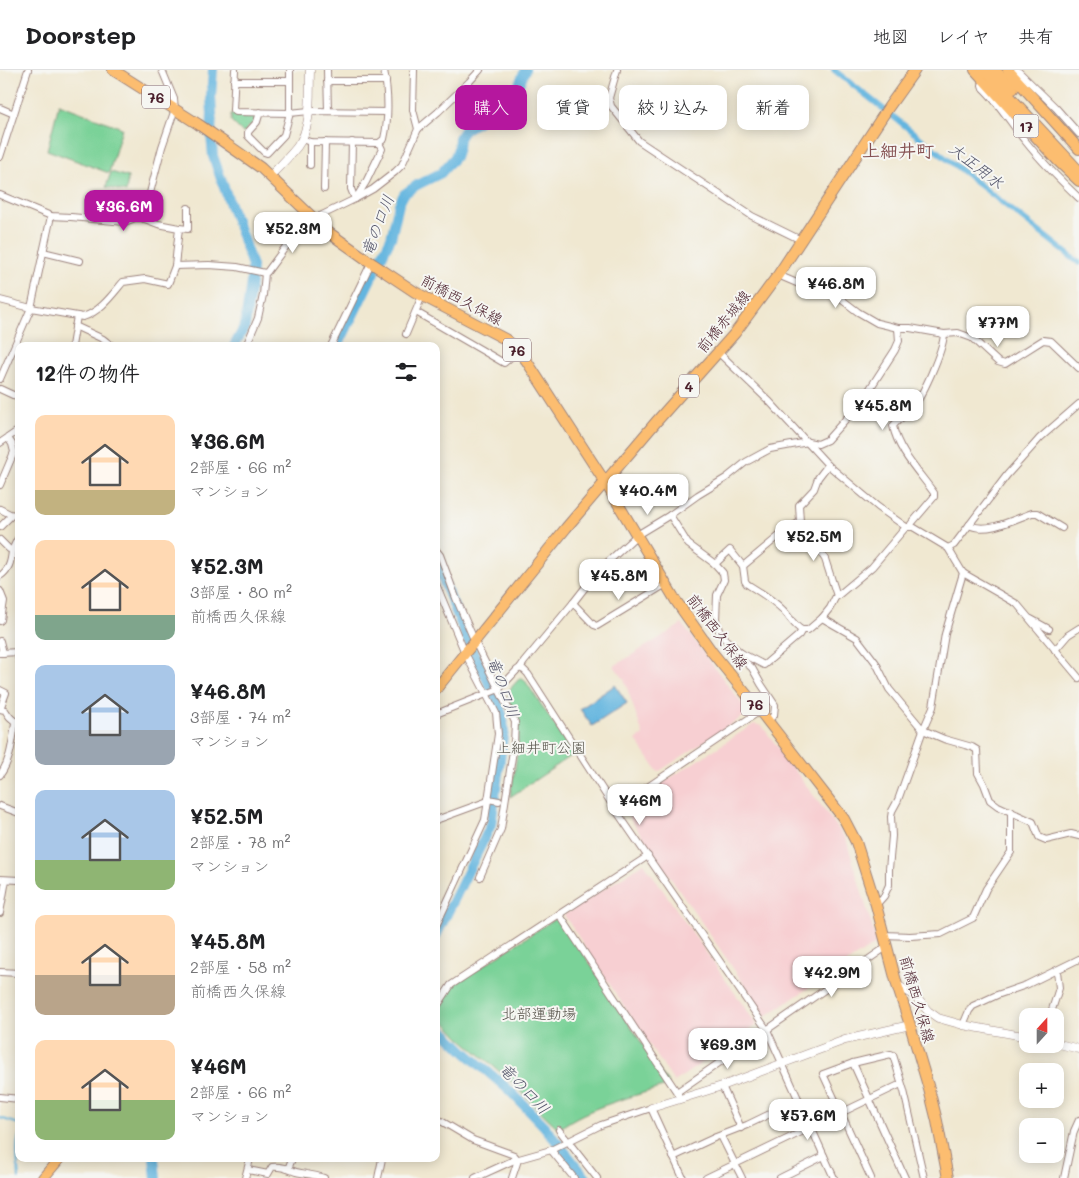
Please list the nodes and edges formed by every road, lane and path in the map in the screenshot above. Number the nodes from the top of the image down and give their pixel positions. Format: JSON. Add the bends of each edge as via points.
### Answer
{"nodes":[{"id":1,"x":28,"y":70,"type":"edge"},
{"id":2,"x":112,"y":70,"type":"edge"},
{"id":3,"x":162,"y":70,"type":"edge"},
{"id":4,"x":234,"y":70,"type":"edge"},
{"id":5,"x":290,"y":70,"type":"edge"},
{"id":6,"x":310,"y":70,"type":"edge"},
{"id":7,"x":327,"y":70,"type":"edge"},
{"id":8,"x":384,"y":70,"type":"edge"},
{"id":9,"x":414,"y":70,"type":"edge"},
{"id":10,"x":617,"y":70,"type":"edge"},
{"id":11,"x":915,"y":70,"type":"edge"},
{"id":12,"x":975,"y":70,"type":"edge"},
{"id":13,"x":995,"y":70,"type":"edge"},
{"id":14,"x":1008,"y":70,"type":"edge"},
{"id":15,"x":1017,"y":70,"type":"edge"},
{"id":16,"x":477,"y":71,"type":"edge"},
{"id":17,"x":985,"y":75,"type":"edge"},
{"id":18,"x":234,"y":81,"type":"junction"},
{"id":19,"x":290,"y":81,"type":"junction"},
{"id":20,"x":327,"y":81,"type":"junction"},
{"id":21,"x":386,"y":81,"type":"junction"},
{"id":22,"x":0,"y":108,"type":"edge"},
{"id":23,"x":175,"y":109,"type":"junction"},
{"id":24,"x":309,"y":111,"type":"junction"},
{"id":25,"x":328,"y":111,"type":"junction"},
{"id":26,"x":260,"y":112,"type":"junction"},
{"id":27,"x":387,"y":112,"type":"junction"},
{"id":28,"x":290,"y":113,"type":"junction"},
{"id":29,"x":14,"y":114,"type":"junction"},
{"id":30,"x":418,"y":129,"type":"junction"},
{"id":31,"x":1079,"y":134,"type":"edge"},
{"id":32,"x":306,"y":140,"type":"junction"},
{"id":33,"x":325,"y":142,"type":"junction"},
{"id":34,"x":352,"y":142,"type":"junction"},
{"id":35,"x":379,"y":143,"type":"junction"},
{"id":36,"x":1079,"y":149,"type":"edge"},
{"id":37,"x":0,"y":157,"type":"edge"},
{"id":38,"x":1079,"y":161,"type":"edge"},
{"id":39,"x":310,"y":165,"type":"dead end"},
{"id":40,"x":1079,"y":171,"type":"edge"},
{"id":41,"x":270,"y":176,"type":"junction"},
{"id":42,"x":1079,"y":181,"type":"edge"},
{"id":43,"x":324,"y":189,"type":"dead end"},
{"id":44,"x":0,"y":195,"type":"edge"},
{"id":45,"x":1079,"y":198,"type":"edge"},
{"id":46,"x":355,"y":199,"type":"junction"},
{"id":47,"x":188,"y":208,"type":"dead end"},
{"id":48,"x":51,"y":216,"type":"junction"},
{"id":49,"x":312,"y":217,"type":"junction"},
{"id":50,"x":144,"y":219,"type":"junction"},
{"id":51,"x":179,"y":228,"type":"junction"},
{"id":52,"x":801,"y":240,"type":"junction"},
{"id":53,"x":43,"y":252,"type":"junction"},
{"id":54,"x":80,"y":262,"type":"dead end"},
{"id":55,"x":175,"y":266,"type":"junction"},
{"id":56,"x":375,"y":266,"type":"junction"},
{"id":57,"x":264,"y":272,"type":"junction"},
{"id":58,"x":778,"y":275,"type":"junction"},
{"id":59,"x":422,"y":296,"type":"junction"},
{"id":60,"x":0,"y":300,"type":"edge"},
{"id":61,"x":31,"y":308,"type":"junction"},
{"id":62,"x":416,"y":312,"type":"junction"},
{"id":63,"x":77,"y":316,"type":"junction"},
{"id":64,"x":75,"y":326,"type":"junction"},
{"id":65,"x":898,"y":328,"type":"junction"},
{"id":66,"x":406,"y":334,"type":"dead end"},
{"id":67,"x":944,"y":334,"type":"junction"},
{"id":68,"x":16,"y":342,"type":"edge"},
{"id":69,"x":73,"y":342,"type":"edge"},
{"id":70,"x":107,"y":342,"type":"edge"},
{"id":71,"x":248,"y":342,"type":"edge"},
{"id":72,"x":333,"y":342,"type":"edge"},
{"id":73,"x":15,"y":345,"type":"edge"},
{"id":74,"x":518,"y":351,"type":"junction"},
{"id":75,"x":718,"y":352,"type":"junction"},
{"id":76,"x":1079,"y":368,"type":"edge"},
{"id":77,"x":0,"y":379,"type":"edge"},
{"id":78,"x":0,"y":390,"type":"edge"},
{"id":79,"x":15,"y":395,"type":"edge"},
{"id":80,"x":1079,"y":404,"type":"edge"},
{"id":81,"x":15,"y":433,"type":"edge"},
{"id":82,"x":8,"y":438,"type":"junction"},
{"id":83,"x":0,"y":442,"type":"edge"},
{"id":84,"x":808,"y":442,"type":"junction"},
{"id":85,"x":828,"y":465,"type":"junction"},
{"id":86,"x":605,"y":482,"type":"junction"},
{"id":87,"x":0,"y":485,"type":"edge"},
{"id":88,"x":0,"y":509,"type":"edge"},
{"id":89,"x":15,"y":514,"type":"edge"},
{"id":90,"x":670,"y":515,"type":"junction"},
{"id":91,"x":12,"y":516,"type":"junction"},
{"id":92,"x":800,"y":522,"type":"junction"},
{"id":93,"x":969,"y":525,"type":"junction"},
{"id":94,"x":0,"y":526,"type":"edge"},
{"id":95,"x":908,"y":527,"type":"junction"},
{"id":96,"x":1062,"y":528,"type":"dead end"},
{"id":97,"x":637,"y":535,"type":"junction"},
{"id":98,"x":0,"y":540,"type":"edge"},
{"id":99,"x":15,"y":545,"type":"edge"},
{"id":100,"x":948,"y":548,"type":"junction"},
{"id":101,"x":12,"y":550,"type":"junction"},
{"id":102,"x":440,"y":555,"type":"edge"},
{"id":103,"x":715,"y":564,"type":"junction"},
{"id":104,"x":743,"y":566,"type":"junction"},
{"id":105,"x":963,"y":573,"type":"junction"},
{"id":106,"x":0,"y":576,"type":"edge"},
{"id":107,"x":666,"y":584,"type":"junction"},
{"id":108,"x":0,"y":591,"type":"edge"},
{"id":109,"x":440,"y":591,"type":"edge"},
{"id":110,"x":837,"y":596,"type":"junction"},
{"id":111,"x":573,"y":603,"type":"junction"},
{"id":112,"x":1028,"y":617,"type":"junction"},
{"id":113,"x":822,"y":618,"type":"junction"},
{"id":114,"x":0,"y":621,"type":"edge"},
{"id":115,"x":1079,"y":628,"type":"edge"},
{"id":116,"x":1049,"y":629,"type":"dead end"},
{"id":117,"x":802,"y":630,"type":"junction"},
{"id":118,"x":0,"y":641,"type":"edge"},
{"id":119,"x":470,"y":647,"type":"junction"},
{"id":120,"x":1055,"y":650,"type":"junction"},
{"id":121,"x":15,"y":652,"type":"edge"},
{"id":122,"x":2,"y":653,"type":"edge"},
{"id":123,"x":741,"y":653,"type":"junction"},
{"id":124,"x":520,"y":668,"type":"junction"},
{"id":125,"x":1079,"y":678,"type":"edge"},
{"id":126,"x":440,"y":684,"type":"edge"},
{"id":127,"x":500,"y":689,"type":"junction"},
{"id":128,"x":0,"y":690,"type":"edge"},
{"id":129,"x":487,"y":695,"type":"junction"},
{"id":130,"x":760,"y":711,"type":"junction"},
{"id":131,"x":440,"y":713,"type":"edge"},
{"id":132,"x":15,"y":721,"type":"edge"},
{"id":133,"x":768,"y":721,"type":"junction"},
{"id":134,"x":15,"y":724,"type":"edge"},
{"id":135,"x":923,"y":730,"type":"junction"},
{"id":136,"x":0,"y":775,"type":"edge"},
{"id":137,"x":488,"y":800,"type":"junction"},
{"id":138,"x":499,"y":801,"type":"dead end"},
{"id":139,"x":0,"y":806,"type":"edge"},
{"id":140,"x":616,"y":809,"type":"junction"},
{"id":141,"x":1010,"y":811,"type":"junction"},
{"id":142,"x":15,"y":812,"type":"edge"},
{"id":143,"x":440,"y":818,"type":"edge"},
{"id":144,"x":1079,"y":836,"type":"edge"},
{"id":145,"x":648,"y":856,"type":"junction"},
{"id":146,"x":480,"y":877,"type":"dead end"},
{"id":147,"x":3,"y":880,"type":"edge"},
{"id":148,"x":876,"y":905,"type":"junction"},
{"id":149,"x":0,"y":913,"type":"edge"},
{"id":150,"x":559,"y":914,"type":"junction"},
{"id":151,"x":440,"y":917,"type":"edge"},
{"id":152,"x":884,"y":935,"type":"junction"},
{"id":153,"x":888,"y":948,"type":"junction"},
{"id":154,"x":1079,"y":959,"type":"edge"},
{"id":155,"x":1057,"y":971,"type":"junction"},
{"id":156,"x":0,"y":972,"type":"edge"},
{"id":157,"x":15,"y":973,"type":"edge"},
{"id":158,"x":897,"y":985,"type":"junction"},
{"id":159,"x":440,"y":1002,"type":"edge"},
{"id":160,"x":1053,"y":1008,"type":"edge"},
{"id":161,"x":910,"y":1025,"type":"junction"},
{"id":162,"x":963,"y":1025,"type":"junction"},
{"id":163,"x":767,"y":1030,"type":"junction"},
{"id":164,"x":1019,"y":1035,"type":"edge"},
{"id":165,"x":1064,"y":1045,"type":"edge"},
{"id":166,"x":1079,"y":1049,"type":"edge"},
{"id":167,"x":782,"y":1063,"type":"junction"},
{"id":168,"x":853,"y":1063,"type":"junction"},
{"id":169,"x":901,"y":1084,"type":"junction"},
{"id":170,"x":722,"y":1086,"type":"junction"},
{"id":171,"x":679,"y":1096,"type":"junction"},
{"id":172,"x":0,"y":1097,"type":"edge"},
{"id":173,"x":15,"y":1099,"type":"edge"},
{"id":174,"x":869,"y":1099,"type":"junction"},
{"id":175,"x":799,"y":1100,"type":"junction"},
{"id":176,"x":651,"y":1108,"type":"junction"},
{"id":177,"x":841,"y":1113,"type":"junction"},
{"id":178,"x":440,"y":1120,"type":"edge"},
{"id":179,"x":1079,"y":1120,"type":"edge"},
{"id":180,"x":811,"y":1127,"type":"junction"},
{"id":181,"x":740,"y":1128,"type":"junction"},
{"id":182,"x":559,"y":1130,"type":"dead end"},
{"id":183,"x":721,"y":1136,"type":"junction"},
{"id":184,"x":566,"y":1140,"type":"junction"},
{"id":185,"x":553,"y":1149,"type":"junction"},
{"id":186,"x":824,"y":1156,"type":"junction"},
{"id":187,"x":673,"y":1157,"type":"junction"},
{"id":188,"x":518,"y":1160,"type":"junction"},
{"id":189,"x":56,"y":1162,"type":"edge"},
{"id":190,"x":249,"y":1162,"type":"edge"},
{"id":191,"x":291,"y":1162,"type":"edge"},
{"id":192,"x":381,"y":1162,"type":"edge"},
{"id":193,"x":735,"y":1164,"type":"junction"},
{"id":194,"x":288,"y":1169,"type":"junction"},
{"id":195,"x":248,"y":1170,"type":"junction"},
{"id":196,"x":43,"y":1178,"type":"edge"},
{"id":197,"x":245,"y":1178,"type":"edge"},
{"id":198,"x":324,"y":1178,"type":"edge"},
{"id":199,"x":378,"y":1178,"type":"edge"},
{"id":200,"x":475,"y":1178,"type":"edge"},
{"id":201,"x":512,"y":1178,"type":"edge"},
{"id":202,"x":574,"y":1178,"type":"edge"},
{"id":203,"x":597,"y":1178,"type":"edge"},
{"id":204,"x":683,"y":1178,"type":"edge"},
{"id":205,"x":706,"y":1178,"type":"edge"},
{"id":206,"x":742,"y":1178,"type":"edge"},
{"id":207,"x":780,"y":1178,"type":"edge"},
{"id":208,"x":834,"y":1178,"type":"edge"},
{"id":209,"x":871,"y":1178,"type":"edge"},
{"id":210,"x":905,"y":1178,"type":"edge"},
{"id":211,"x":924,"y":1178,"type":"edge"},
{"id":212,"x":948,"y":1178,"type":"edge"},
{"id":213,"x":1064,"y":1178,"type":"edge"}],
"edges":[{"from":1,"to":29,"type":"street"},
{"from":2,"to":23,"type":"main road","name":"前橋西久保線","number":"76"},
{"from":3,"to":23,"type":"street"},
{"from":4,"to":18,"type":"street"},
{"from":5,"to":19,"type":"street"},
{"from":6,"to":24,"type":"street"},
{"from":7,"to":20,"type":"street"},
{"from":8,"to":21,"type":"street"},
{"from":9,"to":30,"type":"street","via":[[413,110]]},
{"from":10,"to":52,"type":"street","via":[[611,106],[640,141],[752,216]]},
{"from":11,"to":52,"type":"main road","name":"前橋赤城線","number":"4"},
{"from":12,"to":17,"type":"main road","number":"17"},
{"from":13,"to":38,"type":"main road","number":"17"},
{"from":14,"to":36,"type":"main road","number":"17"},
{"from":15,"to":31,"type":"street"},
{"from":16,"to":30,"type":"street"},
{"from":17,"to":40,"type":"main road","number":"17"},
{"from":17,"to":42,"type":"main road","number":"17"},
{"from":17,"to":45,"type":"street","via":[[983,88],[1038,158]]},
{"from":18,"to":19,"type":"street"},
{"from":18,"to":26,"type":"street","via":[[233,110]]},
{"from":19,"to":28,"type":"street"},
{"from":20,"to":21,"type":"street"},
{"from":20,"to":25,"type":"street"},
{"from":21,"to":27,"type":"street"},
{"from":22,"to":29,"type":"street"},
{"from":23,"to":41,"type":"main road","name":"前橋西久保線","number":"76"},
{"from":23,"to":50,"type":"street"},
{"from":24,"to":25,"type":"street"},
{"from":24,"to":28,"type":"street"},
{"from":24,"to":32,"type":"street"},
{"from":25,"to":27,"type":"street"},
{"from":26,"to":28,"type":"street"},
{"from":26,"to":28,"type":"street","via":[[248,136],[267,153],[284,136]]},
{"from":27,"to":35,"type":"street","via":[[384,139]]},
{"from":29,"to":37,"type":"street"},
{"from":30,"to":46,"type":"street","via":[[395,172]]},
{"from":32,"to":33,"type":"street"},
{"from":32,"to":39,"type":"street"},
{"from":32,"to":41,"type":"street"},
{"from":33,"to":34,"type":"street"},
{"from":33,"to":43,"type":"street"},
{"from":34,"to":35,"type":"street"},
{"from":34,"to":46,"type":"street","via":[[351,190]]},
{"from":35,"to":46,"type":"street","via":[[382,150]]},
{"from":41,"to":49,"type":"main road","name":"前橋西久保線","number":"76"},
{"from":44,"to":48,"type":"street"},
{"from":46,"to":49,"type":"street"},
{"from":47,"to":51,"type":"street","via":[[188,229]]},
{"from":48,"to":50,"type":"street","via":[[124,222]]},
{"from":48,"to":53,"type":"street"},
{"from":49,"to":56,"type":"main road","name":"前橋西久保線","number":"76"},
{"from":49,"to":57,"type":"street","via":[[304,222]]},
{"from":50,"to":51,"type":"street"},
{"from":51,"to":55,"type":"street"},
{"from":52,"to":58,"type":"main road","name":"前橋赤城線","number":"4"},
{"from":53,"to":54,"type":"street"},
{"from":53,"to":61,"type":"street"},
{"from":55,"to":57,"type":"street","via":[[209,265]]},
{"from":55,"to":63,"type":"street","via":[[168,284],[145,279],[123,282],[92,314]]},
{"from":56,"to":59,"type":"main road","name":"前橋西久保線","number":"76"},
{"from":56,"to":72,"type":"street"},
{"from":57,"to":71,"type":"street","via":[[258,318]]},
{"from":58,"to":65,"type":"street","via":[[813,290],[832,293],[877,323]]},
{"from":58,"to":75,"type":"main road","name":"前橋赤城線","number":"4"},
{"from":59,"to":62,"type":"street"},
{"from":59,"to":74,"type":"main road","name":"前橋西久保線","number":"76","via":[[497,334]]},
{"from":60,"to":61,"type":"street"},
{"from":61,"to":63,"type":"street"},
{"from":61,"to":68,"type":"street"},
{"from":62,"to":66,"type":"street"},
{"from":62,"to":74,"type":"street","via":[[504,364]]},
{"from":63,"to":64,"type":"street"},
{"from":64,"to":69,"type":"street"},
{"from":64,"to":70,"type":"street"},
{"from":65,"to":67,"type":"street"},
{"from":65,"to":84,"type":"street","via":[[895,350],[862,401],[827,440],[818,444]]},
{"from":67,"to":76,"type":"street","via":[[958,333],[972,338],[998,362],[1005,364],[1044,340],[1051,341]]},
{"from":67,"to":95,"type":"street","via":[[931,375],[920,395],[911,410],[893,426],[904,451],[934,492],[934,497]]},
{"from":73,"to":77,"type":"street"},
{"from":74,"to":86,"type":"main road","name":"前橋西久保線","number":"76"},
{"from":75,"to":84,"type":"street"},
{"from":75,"to":86,"type":"main road","name":"前橋赤城線","number":"4"},
{"from":78,"to":79,"type":"street"},
{"from":80,"to":93,"type":"street","via":[[1040,438],[1006,475]]},
{"from":81,"to":82,"type":"street"},
{"from":82,"to":83,"type":"street"},
{"from":82,"to":87,"type":"street","via":[[14,452]]},
{"from":84,"to":85,"type":"street"},
{"from":84,"to":90,"type":"street","via":[[770,449],[754,457]]},
{"from":85,"to":92,"type":"street","via":[[814,489],[799,505]]},
{"from":85,"to":95,"type":"street","via":[[878,508]]},
{"from":86,"to":97,"type":"main road","name":"前橋西久保線","number":"76"},
{"from":86,"to":119,"type":"main road","name":"前橋赤城線","number":"4"},
{"from":88,"to":91,"type":"street"},
{"from":89,"to":91,"type":"street"},
{"from":90,"to":97,"type":"street"},
{"from":90,"to":103,"type":"street","via":[[688,544]]},
{"from":91,"to":94,"type":"street"},
{"from":92,"to":104,"type":"street"},
{"from":92,"to":110,"type":"street","via":[[825,559]]},
{"from":93,"to":96,"type":"street","via":[[975,528],[1004,524],[1037,513]]},
{"from":93,"to":100,"type":"street"},
{"from":95,"to":100,"type":"street"},
{"from":95,"to":110,"type":"street","via":[[872,567]]},
{"from":97,"to":107,"type":"main road","name":"前橋西久保線","number":"76"},
{"from":97,"to":111,"type":"street","via":[[598,572]]},
{"from":98,"to":101,"type":"street"},
{"from":99,"to":101,"type":"street"},
{"from":100,"to":105,"type":"street"},
{"from":101,"to":106,"type":"street","via":[[10,565]]},
{"from":102,"to":119,"type":"street"},
{"from":103,"to":104,"type":"street","via":[[730,550]]},
{"from":103,"to":123,"type":"street","via":[[724,573],[717,595],[716,620],[725,639]]},
{"from":104,"to":117,"type":"street","via":[[747,584],[770,599]]},
{"from":105,"to":112,"type":"street","via":[[1017,604]]},
{"from":105,"to":135,"type":"street","via":[[945,634],[933,706]]},
{"from":107,"to":111,"type":"street","via":[[597,626]]},
{"from":107,"to":130,"type":"main road","name":"前橋西久保線","number":"76","via":[[712,652]]},
{"from":108,"to":114,"type":"street","via":[[4,601]]},
{"from":109,"to":119,"type":"street"},
{"from":110,"to":113,"type":"street"},
{"from":111,"to":124,"type":"street"},
{"from":112,"to":116,"type":"street"},
{"from":112,"to":120,"type":"street"},
{"from":113,"to":117,"type":"street","via":[[808,630]]},
{"from":113,"to":135,"type":"street","via":[[857,638],[876,663],[889,689]]},
{"from":115,"to":120,"type":"street"},
{"from":117,"to":123,"type":"street","via":[[764,665]]},
{"from":118,"to":122,"type":"street"},
{"from":119,"to":126,"type":"main road","name":"前橋赤城線","number":"4"},
{"from":119,"to":127,"type":"street"},
{"from":119,"to":129,"type":"street"},
{"from":120,"to":125,"type":"street"},
{"from":121,"to":122,"type":"street"},
{"from":123,"to":133,"type":"street","via":[[775,705],[774,715]]},
{"from":124,"to":127,"type":"street"},
{"from":124,"to":140,"type":"street","via":[[528,674]]},
{"from":127,"to":129,"type":"street"},
{"from":127,"to":146,"type":"street","via":[[515,722],[514,744],[501,829]]},
{"from":128,"to":132,"type":"street","via":[[6,693],[0,709]]},
{"from":129,"to":131,"type":"street"},
{"from":129,"to":137,"type":"street","via":[[496,713],[498,734]]},
{"from":130,"to":133,"type":"main road","name":"前橋西久保線","number":"76"},
{"from":130,"to":140,"type":"street"},
{"from":133,"to":148,"type":"main road","name":"前橋西久保線","number":"76","via":[[844,819],[856,842]]},
{"from":134,"to":136,"type":"street","via":[[9,758]]},
{"from":135,"to":141,"type":"street","via":[[977,750],[978,773],[990,800]]},
{"from":135,"to":148,"type":"street","via":[[892,810],[889,885]]},
{"from":137,"to":138,"type":"street"},
{"from":137,"to":143,"type":"street"},
{"from":137,"to":151,"type":"street","via":[[485,820]]},
{"from":139,"to":142,"type":"street"},
{"from":140,"to":145,"type":"street"},
{"from":141,"to":144,"type":"street","via":[[1033,822],[1039,837],[1046,840],[1070,834]]},
{"from":141,"to":152,"type":"street","via":[[1011,852],[986,889],[973,918],[941,934]]},
{"from":145,"to":150,"type":"street"},
{"from":145,"to":163,"type":"street"},
{"from":147,"to":149,"type":"street"},
{"from":148,"to":152,"type":"main road","name":"前橋西久保線","number":"76"},
{"from":150,"to":159,"type":"street","via":[[451,985]]},
{"from":150,"to":171,"type":"street"},
{"from":152,"to":153,"type":"main road","name":"前橋西久保線","number":"76"},
{"from":153,"to":158,"type":"main road","name":"前橋西久保線","number":"76"},
{"from":153,"to":163,"type":"street"},
{"from":154,"to":155,"type":"street"},
{"from":155,"to":160,"type":"street","via":[[1060,988]]},
{"from":155,"to":162,"type":"street","via":[[973,1006]]},
{"from":156,"to":157,"type":"street"},
{"from":158,"to":161,"type":"main road","name":"前橋西久保線","number":"76"},
{"from":158,"to":162,"type":"street","via":[[914,995],[928,1012]]},
{"from":161,"to":167,"type":"street","via":[[845,1040]]},
{"from":161,"to":212,"type":"main road","name":"前橋西久保線","number":"76","via":[[937,1121]]},
{"from":162,"to":164,"type":"street"},
{"from":163,"to":167,"type":"street"},
{"from":163,"to":171,"type":"street"},
{"from":165,"to":166,"type":"street"},
{"from":167,"to":170,"type":"street"},
{"from":167,"to":175,"type":"street"},
{"from":168,"to":169,"type":"street","via":[[894,1055]]},
{"from":168,"to":174,"type":"street"},
{"from":168,"to":177,"type":"street","via":[[823,1074]]},
{"from":169,"to":174,"type":"street"},
{"from":169,"to":211,"type":"street"},
{"from":170,"to":171,"type":"street"},
{"from":170,"to":181,"type":"street"},
{"from":171,"to":176,"type":"street"},
{"from":172,"to":173,"type":"street"},
{"from":174,"to":177,"type":"street"},
{"from":174,"to":210,"type":"street"},
{"from":175,"to":180,"type":"street"},
{"from":175,"to":181,"type":"street"},
{"from":176,"to":184,"type":"street"},
{"from":176,"to":187,"type":"street"},
{"from":177,"to":180,"type":"street"},
{"from":177,"to":209,"type":"street"},
{"from":178,"to":188,"type":"street","via":[[473,1140],[514,1155]]},
{"from":179,"to":213,"type":"street"},
{"from":180,"to":186,"type":"street"},
{"from":180,"to":193,"type":"street"},
{"from":181,"to":183,"type":"street"},
{"from":182,"to":184,"type":"street"},
{"from":183,"to":187,"type":"street"},
{"from":183,"to":193,"type":"street"},
{"from":184,"to":185,"type":"street"},
{"from":184,"to":203,"type":"street"},
{"from":185,"to":188,"type":"street"},
{"from":185,"to":202,"type":"street"},
{"from":186,"to":207,"type":"street"},
{"from":186,"to":208,"type":"street"},
{"from":187,"to":204,"type":"street"},
{"from":188,"to":200,"type":"street"},
{"from":188,"to":201,"type":"street"},
{"from":189,"to":196,"type":"main road"},
{"from":190,"to":195,"type":"street"},
{"from":191,"to":194,"type":"street"},
{"from":192,"to":199,"type":"street"},
{"from":193,"to":205,"type":"street"},
{"from":193,"to":206,"type":"street"},
{"from":194,"to":195,"type":"street","via":[[279,1166],[268,1174]]},
{"from":194,"to":198,"type":"street"},
{"from":195,"to":197,"type":"street"}]}
